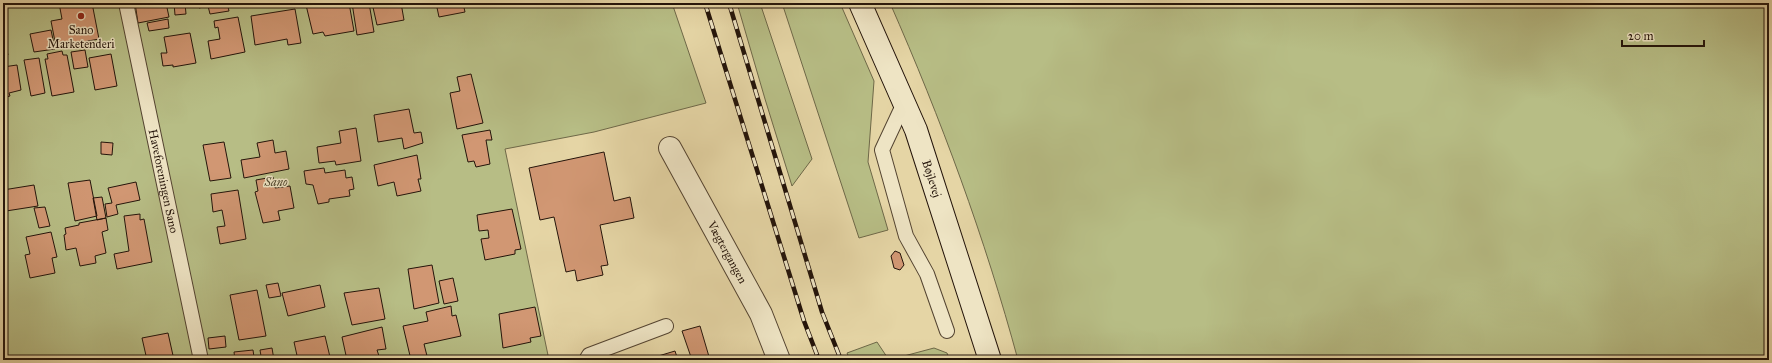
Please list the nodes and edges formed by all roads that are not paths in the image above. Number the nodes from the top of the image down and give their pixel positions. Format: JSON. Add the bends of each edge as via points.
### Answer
{"nodes":[{"id":1,"x":126,"y":3,"type":"edge"},
{"id":2,"x":860,"y":3,"type":"edge"},
{"id":3,"x":904,"y":103,"type":"junction"},
{"id":4,"x":670,"y":148,"type":"dead end"},
{"id":5,"x":666,"y":326,"type":"dead end"},
{"id":6,"x":947,"y":331,"type":"dead end"},
{"id":7,"x":201,"y":360,"type":"edge"},
{"id":8,"x":586,"y":360,"type":"edge"},
{"id":9,"x":778,"y":360,"type":"edge"},
{"id":10,"x":990,"y":360,"type":"edge"}],
"edges":[{"from":1,"to":7,"type":"lane","name":"Haveforeningen Sano"},
{"from":2,"to":3,"type":"street","name":"Bøjlevej"},
{"from":3,"to":6,"type":"lane","via":[[882,150],[906,236],[927,274]]},
{"from":3,"to":10,"type":"street","name":"Bøjlevej","via":[[916,130]]},
{"from":4,"to":9,"type":"street","name":"Vægtergangen","via":[[760,314]]},
{"from":5,"to":8,"type":"lane","via":[[589,355]]}]}
